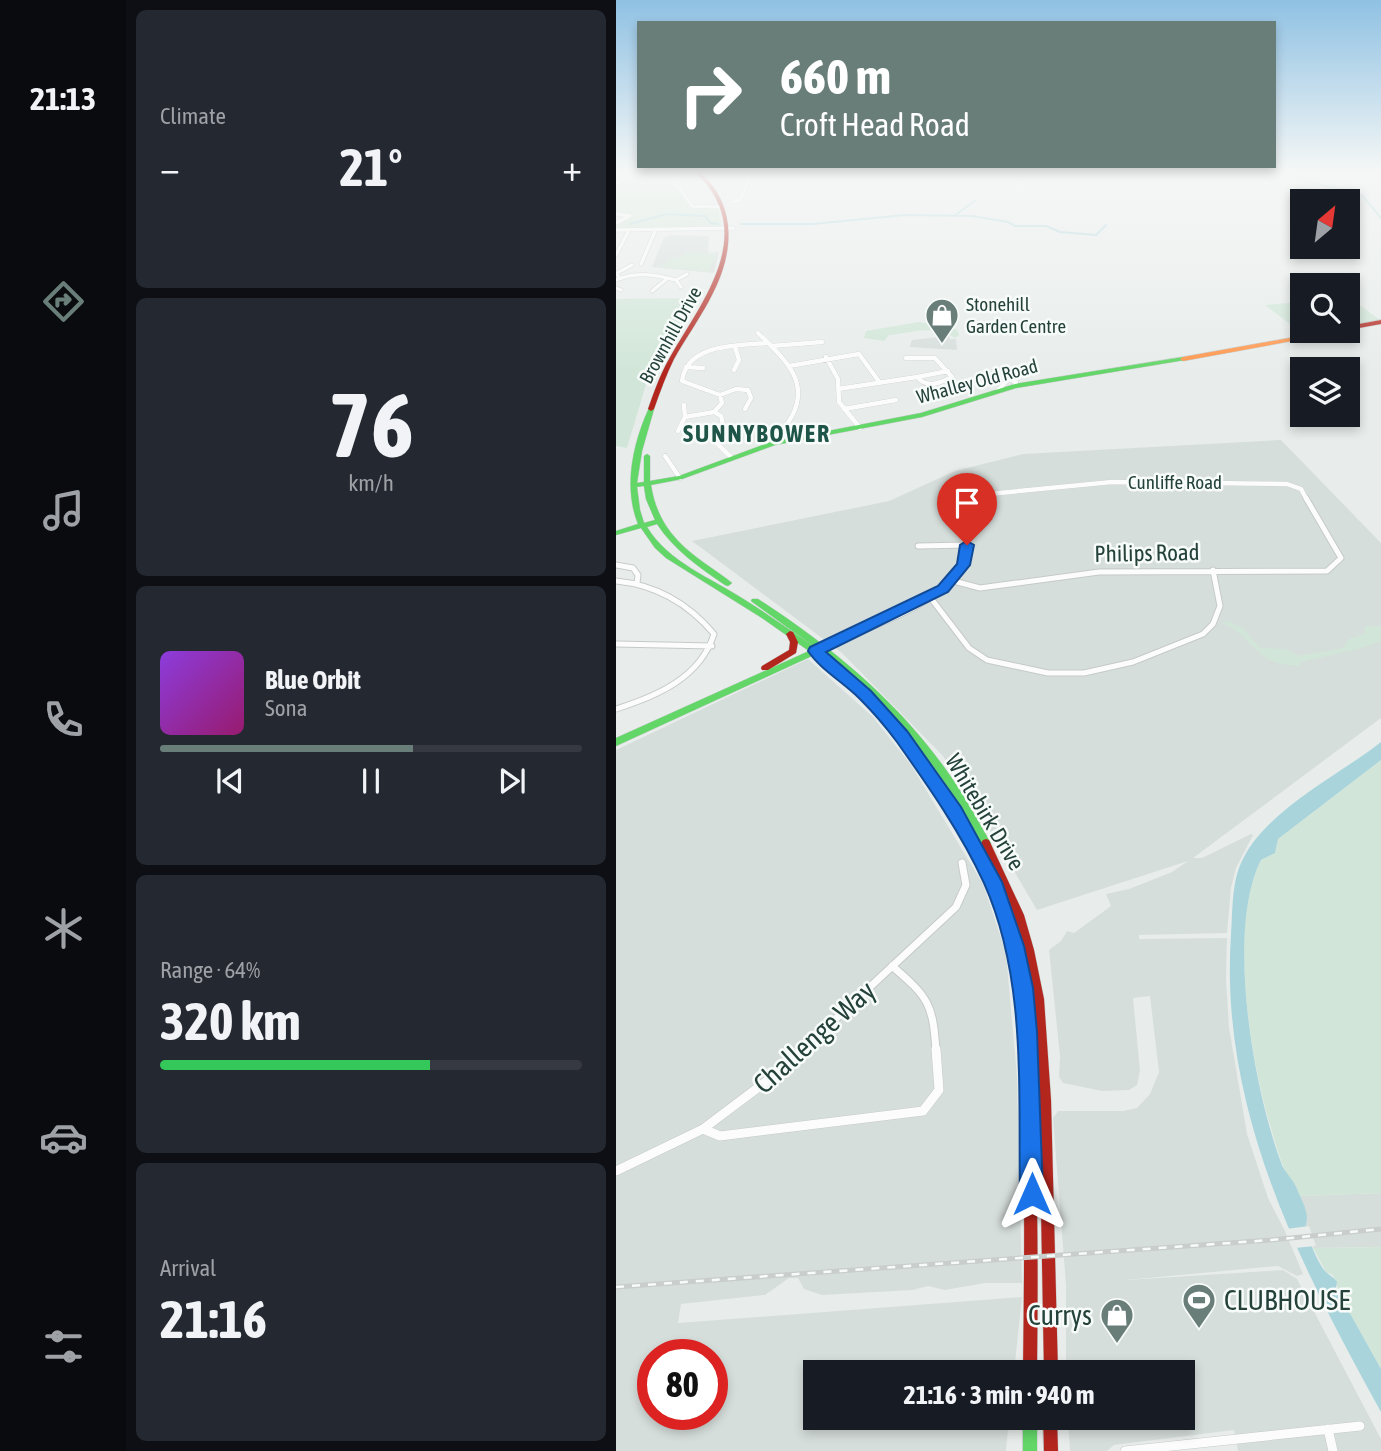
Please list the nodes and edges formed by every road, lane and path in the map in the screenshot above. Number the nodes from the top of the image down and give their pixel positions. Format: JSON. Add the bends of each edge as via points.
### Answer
{"nodes":[{"id":1,"x":625,"y":238,"type":"edge"},
{"id":2,"x":652,"y":238,"type":"edge"},
{"id":3,"x":729,"y":238,"type":"edge"},
{"id":4,"x":733,"y":238,"type":"edge"},
{"id":5,"x":616,"y":255,"type":"edge"},
{"id":6,"x":641,"y":264,"type":"dead end"},
{"id":7,"x":632,"y":265,"type":"dead end"},
{"id":8,"x":687,"y":274,"type":"dead end"},
{"id":9,"x":636,"y":275,"type":"junction"},
{"id":10,"x":668,"y":278,"type":"junction"},
{"id":11,"x":617,"y":279,"type":"edge"},
{"id":12,"x":676,"y":280,"type":"junction"},
{"id":13,"x":636,"y":283,"type":"dead end"},
{"id":14,"x":681,"y":287,"type":"dead end"},
{"id":15,"x":652,"y":291,"type":"dead end"},
{"id":16,"x":1381,"y":322,"type":"edge"},
{"id":17,"x":1360,"y":326,"type":"edge"},
{"id":18,"x":758,"y":334,"type":"dead end"},
{"id":19,"x":1290,"y":340,"type":"edge"},
{"id":20,"x":822,"y":342,"type":"dead end"},
{"id":21,"x":769,"y":344,"type":"junction"},
{"id":22,"x":735,"y":347,"type":"junction"},
{"id":23,"x":826,"y":358,"type":"junction"},
{"id":24,"x":906,"y":358,"type":"dead end"},
{"id":25,"x":701,"y":366,"type":"dead end"},
{"id":26,"x":789,"y":366,"type":"junction"},
{"id":27,"x":686,"y":367,"type":"junction"},
{"id":28,"x":734,"y":370,"type":"dead end"},
{"id":29,"x":948,"y":371,"type":"junction"},
{"id":30,"x":917,"y":377,"type":"junction"},
{"id":31,"x":880,"y":383,"type":"junction"},
{"id":32,"x":838,"y":389,"type":"junction"},
{"id":33,"x":720,"y":395,"type":"junction"},
{"id":34,"x":896,"y":400,"type":"dead end"},
{"id":35,"x":684,"y":405,"type":"dead end"},
{"id":36,"x":745,"y":409,"type":"dead end"},
{"id":37,"x":844,"y":409,"type":"junction"},
{"id":38,"x":714,"y":412,"type":"junction"},
{"id":39,"x":685,"y":417,"type":"junction"},
{"id":40,"x":723,"y":425,"type":"dead end"},
{"id":41,"x":860,"y":428,"type":"junction"},
{"id":42,"x":678,"y":431,"type":"dead end"},
{"id":43,"x":712,"y":439,"type":"dead end"},
{"id":44,"x":782,"y":440,"type":"junction"},
{"id":45,"x":665,"y":456,"type":"dead end"},
{"id":46,"x":731,"y":457,"type":"junction"},
{"id":47,"x":967,"y":476,"type":"dead end"},
{"id":48,"x":680,"y":478,"type":"junction"},
{"id":49,"x":645,"y":484,"type":"junction"},
{"id":50,"x":634,"y":486,"type":"junction"},
{"id":51,"x":968,"y":496,"type":"junction"},
{"id":52,"x":656,"y":522,"type":"junction"},
{"id":53,"x":642,"y":526,"type":"junction"},
{"id":54,"x":616,"y":533,"type":"edge"},
{"id":55,"x":967,"y":545,"type":"junction"},
{"id":56,"x":918,"y":546,"type":"dead end"},
{"id":57,"x":1341,"y":558,"type":"joint"},
{"id":58,"x":616,"y":565,"type":"edge"},
{"id":59,"x":1213,"y":570,"type":"junction"},
{"id":60,"x":950,"y":580,"type":"junction"},
{"id":61,"x":616,"y":581,"type":"edge"},
{"id":62,"x":636,"y":583,"type":"junction"},
{"id":63,"x":930,"y":597,"type":"junction"},
{"id":64,"x":790,"y":635,"type":"junction"},
{"id":65,"x":616,"y":644,"type":"edge"},
{"id":66,"x":712,"y":646,"type":"junction"},
{"id":67,"x":820,"y":649,"type":"junction"},
{"id":68,"x":745,"y":683,"type":"junction"},
{"id":69,"x":616,"y":709,"type":"edge"},
{"id":70,"x":616,"y":742,"type":"edge"},
{"id":71,"x":962,"y":863,"type":"dead end"},
{"id":72,"x":892,"y":966,"type":"junction"},
{"id":73,"x":703,"y":1129,"type":"junction"},
{"id":74,"x":616,"y":1171,"type":"edge"},
{"id":75,"x":1030,"y":1360,"type":"edge"},
{"id":76,"x":1051,"y":1360,"type":"edge"},
{"id":77,"x":1360,"y":1426,"type":"dead end"},
{"id":78,"x":1328,"y":1429,"type":"junction"},
{"id":79,"x":1030,"y":1430,"type":"edge"},
{"id":80,"x":1051,"y":1430,"type":"edge"},
{"id":81,"x":1030,"y":1451,"type":"edge"},
{"id":82,"x":1051,"y":1451,"type":"edge"},
{"id":83,"x":1125,"y":1451,"type":"edge"},
{"id":84,"x":1333,"y":1451,"type":"edge"}],
"edges":[{"from":1,"to":5,"type":"street"},
{"from":2,"to":6,"type":"street"},
{"from":3,"to":50,"type":"main road","name":"Brownhill Drive","via":[[715,290],[671,359],[655,396]]},
{"from":4,"to":49,"type":"main road","name":"Brownhill Drive","via":[[720,292],[662,395],[645,465]]},
{"from":7,"to":11,"type":"street","via":[[617,273]]},
{"from":8,"to":12,"type":"street"},
{"from":9,"to":10,"type":"street"},
{"from":9,"to":11,"type":"street"},
{"from":9,"to":13,"type":"street"},
{"from":10,"to":12,"type":"street"},
{"from":10,"to":15,"type":"street"},
{"from":12,"to":14,"type":"street"},
{"from":16,"to":17,"type":"main road"},
{"from":18,"to":21,"type":"street"},
{"from":19,"to":41,"type":"main road","name":"Whalley Old Road","via":[[1015,386],[922,415]]},
{"from":20,"to":21,"type":"street"},
{"from":21,"to":22,"type":"street"},
{"from":21,"to":26,"type":"street"},
{"from":22,"to":27,"type":"street","via":[[703,351]]},
{"from":22,"to":28,"type":"street","via":[[739,360]]},
{"from":23,"to":26,"type":"street"},
{"from":23,"to":31,"type":"street","via":[[860,354]]},
{"from":23,"to":32,"type":"street","via":[[838,379]]},
{"from":24,"to":29,"type":"street","via":[[934,358]]},
{"from":25,"to":27,"type":"street"},
{"from":26,"to":44,"type":"street","via":[[801,387]]},
{"from":27,"to":33,"type":"street","via":[[681,378],[685,384]]},
{"from":29,"to":30,"type":"street"},
{"from":29,"to":30,"type":"street","via":[[951,378],[931,384]]},
{"from":30,"to":31,"type":"street"},
{"from":31,"to":32,"type":"street"},
{"from":32,"to":37,"type":"street"},
{"from":33,"to":36,"type":"street","via":[[750,388]]},
{"from":33,"to":38,"type":"street","via":[[722,403]]},
{"from":34,"to":37,"type":"street"},
{"from":35,"to":39,"type":"street"},
{"from":37,"to":41,"type":"street"},
{"from":38,"to":39,"type":"street"},
{"from":38,"to":40,"type":"street"},
{"from":39,"to":42,"type":"street"},
{"from":41,"to":44,"type":"main road","name":"Whalley Old Road"},
{"from":43,"to":46,"type":"street"},
{"from":44,"to":46,"type":"main road","name":"Whalley Old Road"},
{"from":45,"to":48,"type":"street"},
{"from":46,"to":48,"type":"main road","name":"Whalley Old Road"},
{"from":47,"to":51,"type":"street"},
{"from":48,"to":49,"type":"main road","name":"Whalley Old Road"},
{"from":49,"to":50,"type":"main road","name":"Whalley Old Road"},
{"from":49,"to":52,"type":"main road","name":"Brownhill Drive"},
{"from":50,"to":53,"type":"main road","name":"Brownhill Drive"},
{"from":51,"to":55,"type":"street"},
{"from":51,"to":57,"type":"street","name":"Cunliffe Road","via":[[1112,482],[1287,484],[1301,489]]},
{"from":52,"to":53,"type":"main road"},
{"from":52,"to":67,"type":"main road","name":"Whitebirk Drive","via":[[702,566]]},
{"from":53,"to":54,"type":"main road"},
{"from":53,"to":64,"type":"main road","name":"Whitebirk Drive","via":[[677,561]]},
{"from":55,"to":56,"type":"street"},
{"from":55,"to":60,"type":"street","via":[[963,565]]},
{"from":57,"to":59,"type":"street","name":"Philips Road","via":[[1327,570]]},
{"from":58,"to":62,"type":"street","via":[[634,568]]},
{"from":59,"to":60,"type":"street","name":"Philips Road","via":[[1099,572],[987,587]]},
{"from":59,"to":63,"type":"street","via":[[1221,605],[1209,629],[1191,641],[1124,667],[1080,676],[1045,673],[980,657],[967,647]]},
{"from":60,"to":63,"type":"street"},
{"from":61,"to":62,"type":"street"},
{"from":62,"to":66,"type":"street","via":[[689,606],[714,634]]},
{"from":63,"to":67,"type":"street"},
{"from":64,"to":67,"type":"main road","name":"Whitebirk Drive"},
{"from":64,"to":68,"type":"main road","via":[[793,651],[752,674]]},
{"from":65,"to":66,"type":"street"},
{"from":66,"to":69,"type":"street","via":[[685,677]]},
{"from":67,"to":68,"type":"main road"},
{"from":67,"to":75,"type":"main road","name":"Whitebirk Drive","via":[[919,759],[993,882],[1014,946],[1027,1032],[1032,1166]]},
{"from":67,"to":76,"type":"main road","name":"Whitebirk Drive","via":[[886,703],[934,763],[986,843],[1019,917],[1037,994],[1045,1093]]},
{"from":68,"to":70,"type":"main road"},
{"from":71,"to":72,"type":"street","name":"Challenge Way","via":[[967,883],[956,907]]},
{"from":72,"to":73,"type":"street","name":"Challenge Way","via":[[772,1077]]},
{"from":72,"to":73,"type":"street","via":[[919,988],[934,1015],[939,1090],[923,1111],[720,1136]]},
{"from":73,"to":74,"type":"street","name":"Challenge Way"},
{"from":77,"to":78,"type":"street"},
{"from":78,"to":83,"type":"street"},
{"from":78,"to":84,"type":"street"},
{"from":79,"to":81,"type":"main road"},
{"from":80,"to":82,"type":"main road"}]}
